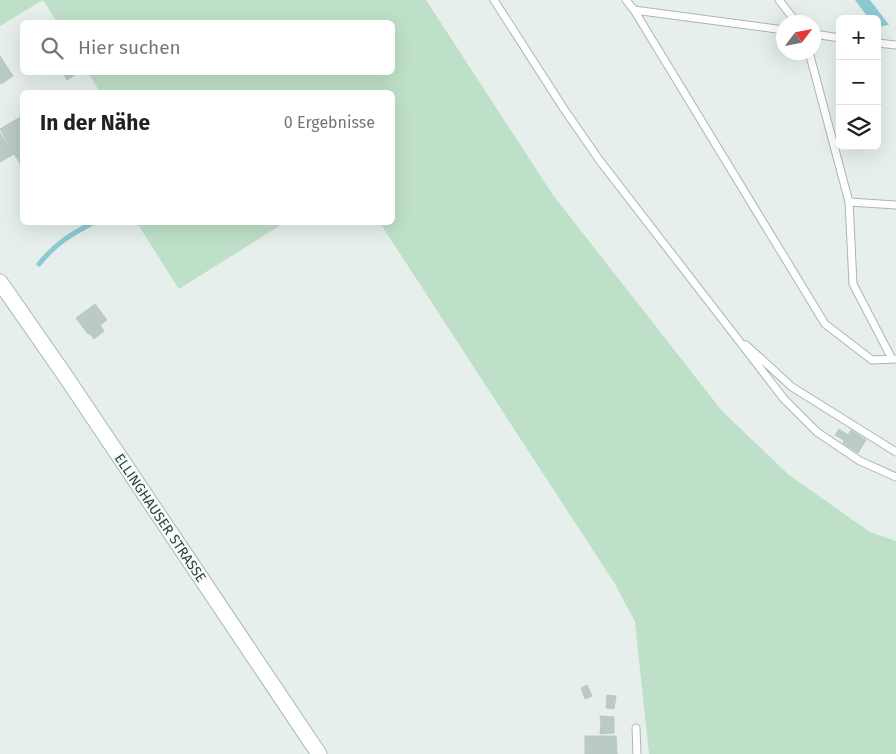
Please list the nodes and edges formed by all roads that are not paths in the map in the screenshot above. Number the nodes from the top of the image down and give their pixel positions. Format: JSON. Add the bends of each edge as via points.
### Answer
{"nodes":[{"id":1,"x":494,"y":0,"type":"edge"},
{"id":2,"x":626,"y":0,"type":"edge"},
{"id":3,"x":779,"y":0,"type":"edge"},
{"id":4,"x":634,"y":10,"type":"junction"},
{"id":5,"x":791,"y":15,"type":"edge"},
{"id":6,"x":776,"y":29,"type":"edge"},
{"id":7,"x":821,"y":35,"type":"edge"},
{"id":8,"x":836,"y":37,"type":"edge"},
{"id":9,"x":881,"y":43,"type":"edge"},
{"id":10,"x":896,"y":45,"type":"edge"},
{"id":11,"x":811,"y":60,"type":"edge"},
{"id":12,"x":849,"y":202,"type":"junction"},
{"id":13,"x":896,"y":205,"type":"edge"},
{"id":14,"x":0,"y":282,"type":"edge"},
{"id":15,"x":731,"y":331,"type":"junction"},
{"id":16,"x":894,"y":359,"type":"edge"},
{"id":17,"x":896,"y":452,"type":"edge"},
{"id":18,"x":896,"y":477,"type":"edge"},
{"id":19,"x":636,"y":728,"type":"dead end"},
{"id":20,"x":319,"y":754,"type":"edge"},
{"id":21,"x":637,"y":754,"type":"edge"}],
"edges":[{"from":1,"to":15,"type":"lane","via":[[600,161]]},
{"from":2,"to":4,"type":"lane"},
{"from":3,"to":5,"type":"lane"},
{"from":4,"to":6,"type":"lane"},
{"from":4,"to":16,"type":"lane","via":[[825,324],[872,360]]},
{"from":7,"to":8,"type":"lane"},
{"from":9,"to":10,"type":"lane"},
{"from":11,"to":12,"type":"lane"},
{"from":12,"to":13,"type":"lane"},
{"from":12,"to":16,"type":"lane","via":[[853,284]]},
{"from":14,"to":20,"type":"main road","name":"ELLINGHAUSER STRASSE"},
{"from":15,"to":17,"type":"lane","via":[[792,387]]},
{"from":15,"to":18,"type":"lane","via":[[784,399],[816,432],[860,461]]},
{"from":19,"to":21,"type":"lane"}]}
